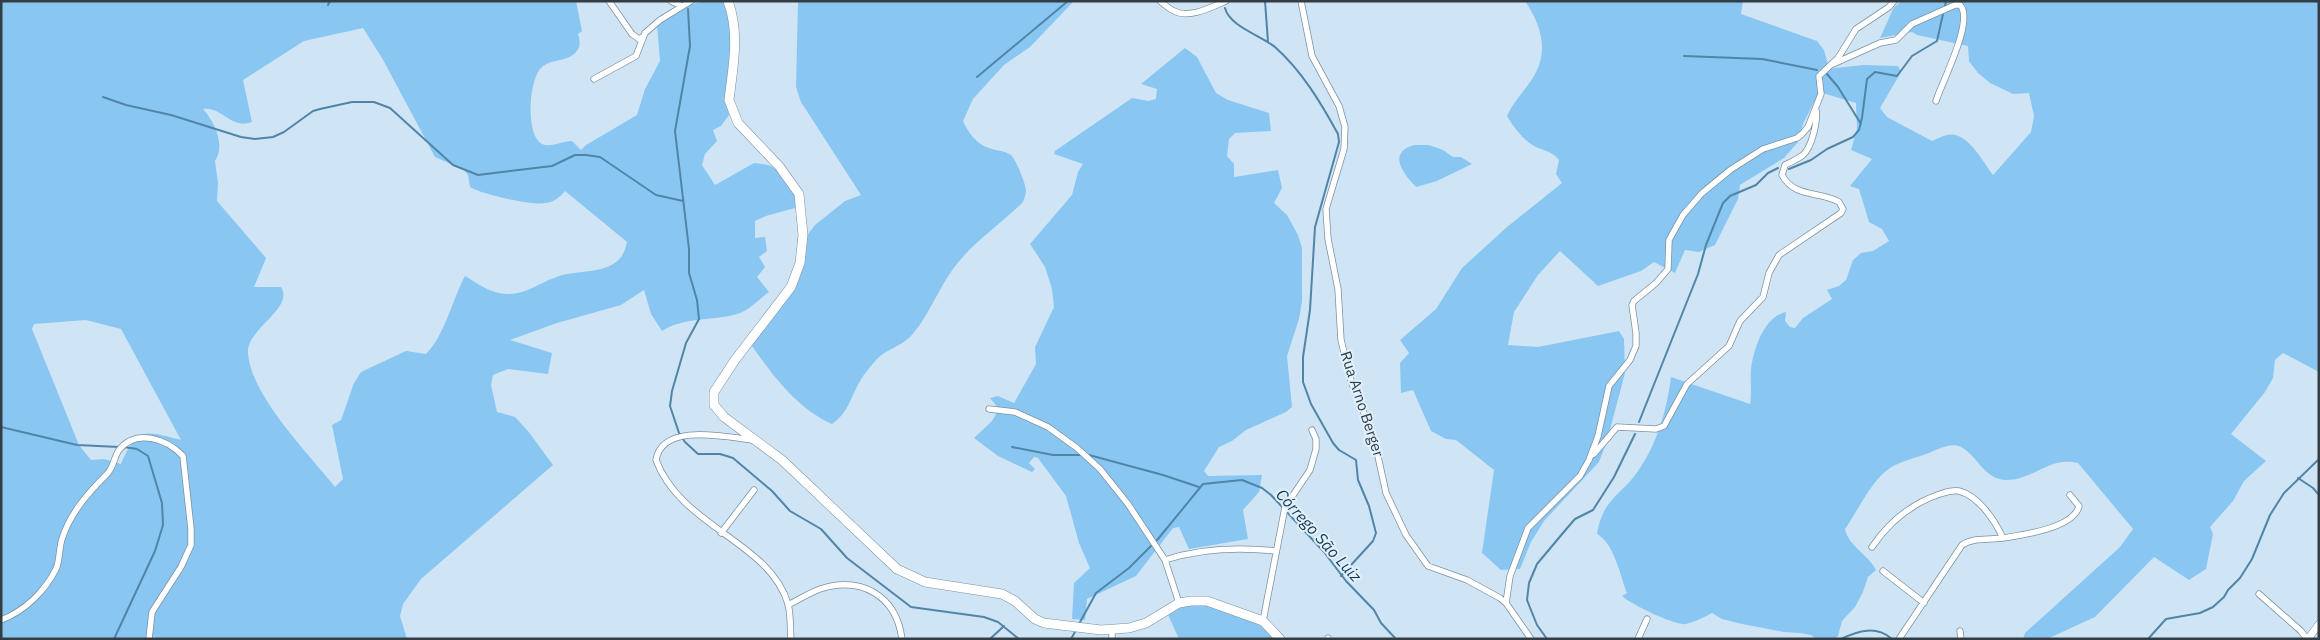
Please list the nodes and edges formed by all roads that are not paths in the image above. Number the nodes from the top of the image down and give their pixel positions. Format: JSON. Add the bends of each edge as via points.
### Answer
{"nodes":[{"id":1,"x":610,"y":1,"type":"edge"},
{"id":2,"x":671,"y":1,"type":"edge"},
{"id":3,"x":691,"y":1,"type":"edge"},
{"id":4,"x":728,"y":1,"type":"edge"},
{"id":5,"x":1160,"y":1,"type":"edge"},
{"id":6,"x":1226,"y":1,"type":"edge"},
{"id":7,"x":1301,"y":1,"type":"edge"},
{"id":8,"x":1894,"y":1,"type":"edge"},
{"id":9,"x":682,"y":6,"type":"junction"},
{"id":10,"x":643,"y":38,"type":"junction"},
{"id":11,"x":1831,"y":65,"type":"junction"},
{"id":12,"x":594,"y":79,"type":"dead end"},
{"id":13,"x":1936,"y":102,"type":"dead end"},
{"id":14,"x":1815,"y":108,"type":"junction"},
{"id":15,"x":989,"y":409,"type":"dead end"},
{"id":16,"x":1312,"y":430,"type":"dead end"},
{"id":17,"x":753,"y":440,"type":"junction"},
{"id":18,"x":1591,"y":456,"type":"junction"},
{"id":19,"x":754,"y":490,"type":"dead end"},
{"id":20,"x":2070,"y":495,"type":"dead end"},
{"id":21,"x":721,"y":533,"type":"junction"},
{"id":22,"x":2003,"y":538,"type":"junction"},
{"id":23,"x":1872,"y":547,"type":"dead end"},
{"id":24,"x":1276,"y":551,"type":"junction"},
{"id":25,"x":1165,"y":560,"type":"junction"},
{"id":26,"x":1883,"y":571,"type":"dead end"},
{"id":27,"x":2259,"y":594,"type":"dead end"},
{"id":28,"x":1179,"y":603,"type":"junction"},
{"id":29,"x":1506,"y":603,"type":"junction"},
{"id":30,"x":1924,"y":603,"type":"junction"},
{"id":31,"x":788,"y":605,"type":"junction"},
{"id":32,"x":1647,"y":619,"type":"dead end"},
{"id":33,"x":1,"y":620,"type":"edge"},
{"id":34,"x":1263,"y":621,"type":"junction"},
{"id":35,"x":2319,"y":624,"type":"edge"},
{"id":36,"x":1960,"y":631,"type":"dead end"},
{"id":37,"x":1112,"y":634,"type":"edge"},
{"id":38,"x":149,"y":639,"type":"edge"},
{"id":39,"x":791,"y":639,"type":"edge"},
{"id":40,"x":902,"y":639,"type":"edge"},
{"id":41,"x":1280,"y":639,"type":"edge"},
{"id":42,"x":1531,"y":639,"type":"edge"},
{"id":43,"x":1638,"y":639,"type":"edge"},
{"id":44,"x":1900,"y":639,"type":"edge"},
{"id":45,"x":1961,"y":639,"type":"edge"},
{"id":46,"x":2308,"y":639,"type":"edge"}],
"edges":[{"from":1,"to":10,"type":"street","via":[[632,34],[638,39]]},
{"from":2,"to":9,"type":"street"},
{"from":3,"to":9,"type":"street"},
{"from":4,"to":17,"type":"main road","via":[[735,22],[736,40],[729,100],[734,116],[794,185],[800,194],[803,216],[800,264],[791,287],[714,392],[713,400],[718,412]]},
{"from":5,"to":6,"type":"street","via":[[1181,14],[1197,12]]},
{"from":7,"to":29,"type":"street","name":"Rua Arno Berger","via":[[1312,56],[1339,106],[1345,127],[1344,149],[1326,209],[1328,240],[1338,289],[1341,340],[1352,381],[1374,438],[1386,493],[1406,535],[1428,566],[1466,580]]},
{"from":8,"to":11,"type":"street","via":[[1856,30]]},
{"from":9,"to":10,"type":"street","via":[[660,20]]},
{"from":10,"to":12,"type":"street","via":[[636,56]]},
{"from":11,"to":13,"type":"street","via":[[1880,43],[1896,40],[1912,24],[1960,5],[1964,10],[1959,44]]},
{"from":11,"to":14,"type":"street","via":[[1819,76],[1821,94]]},
{"from":14,"to":18,"type":"street","via":[[1802,134],[1763,149],[1730,170],[1702,193],[1683,215],[1670,240],[1668,269],[1632,305],[1636,346],[1630,360],[1609,386]]},
{"from":14,"to":18,"type":"street","via":[[1818,112],[1807,149],[1785,165],[1782,175],[1800,192],[1839,202],[1843,209],[1841,213],[1779,255],[1769,273],[1763,298],[1740,321],[1729,346],[1687,384],[1664,426],[1656,429],[1617,427]]},
{"from":15,"to":25,"type":"street","via":[[1015,412],[1030,418],[1078,448],[1100,469]]},
{"from":16,"to":24,"type":"street","via":[[1316,443],[1313,461],[1285,507]]},
{"from":17,"to":21,"type":"street","via":[[700,433],[669,441],[661,448],[656,460],[669,486],[683,503]]},
{"from":17,"to":37,"type":"main road","via":[[782,460],[902,572],[924,582],[1002,594],[1044,623]]},
{"from":18,"to":29,"type":"street","via":[[1580,476],[1528,528],[1510,576]]},
{"from":19,"to":21,"type":"street"},
{"from":20,"to":22,"type":"street","via":[[2079,506],[2078,512],[2070,519],[2048,529]]},
{"from":21,"to":31,"type":"street","via":[[758,560],[782,590]]},
{"from":22,"to":23,"type":"street","via":[[1982,508],[1965,494],[1954,491],[1913,505],[1882,531]]},
{"from":22,"to":30,"type":"street","via":[[1972,540],[1962,545]]},
{"from":24,"to":25,"type":"street","via":[[1216,550]]},
{"from":24,"to":34,"type":"street"},
{"from":25,"to":28,"type":"street"},
{"from":26,"to":30,"type":"street"},
{"from":27,"to":46,"type":"street"},
{"from":28,"to":34,"type":"main road","via":[[1207,601]]},
{"from":28,"to":37,"type":"main road","via":[[1146,622]]},
{"from":29,"to":42,"type":"street","name":"Rua Arno Berger"},
{"from":30,"to":44,"type":"street"},
{"from":31,"to":39,"type":"street"},
{"from":31,"to":40,"type":"street","via":[[819,590],[838,586],[870,590],[890,605],[897,617]]},
{"from":32,"to":43,"type":"street"},
{"from":33,"to":38,"type":"street","via":[[24,608],[39,594],[56,567],[71,518],[90,490],[109,472],[118,451],[126,444],[147,437],[165,441],[183,456],[191,529],[187,557],[152,612]]},
{"from":34,"to":41,"type":"main road"},
{"from":35,"to":46,"type":"street"},
{"from":36,"to":45,"type":"street"}]}
